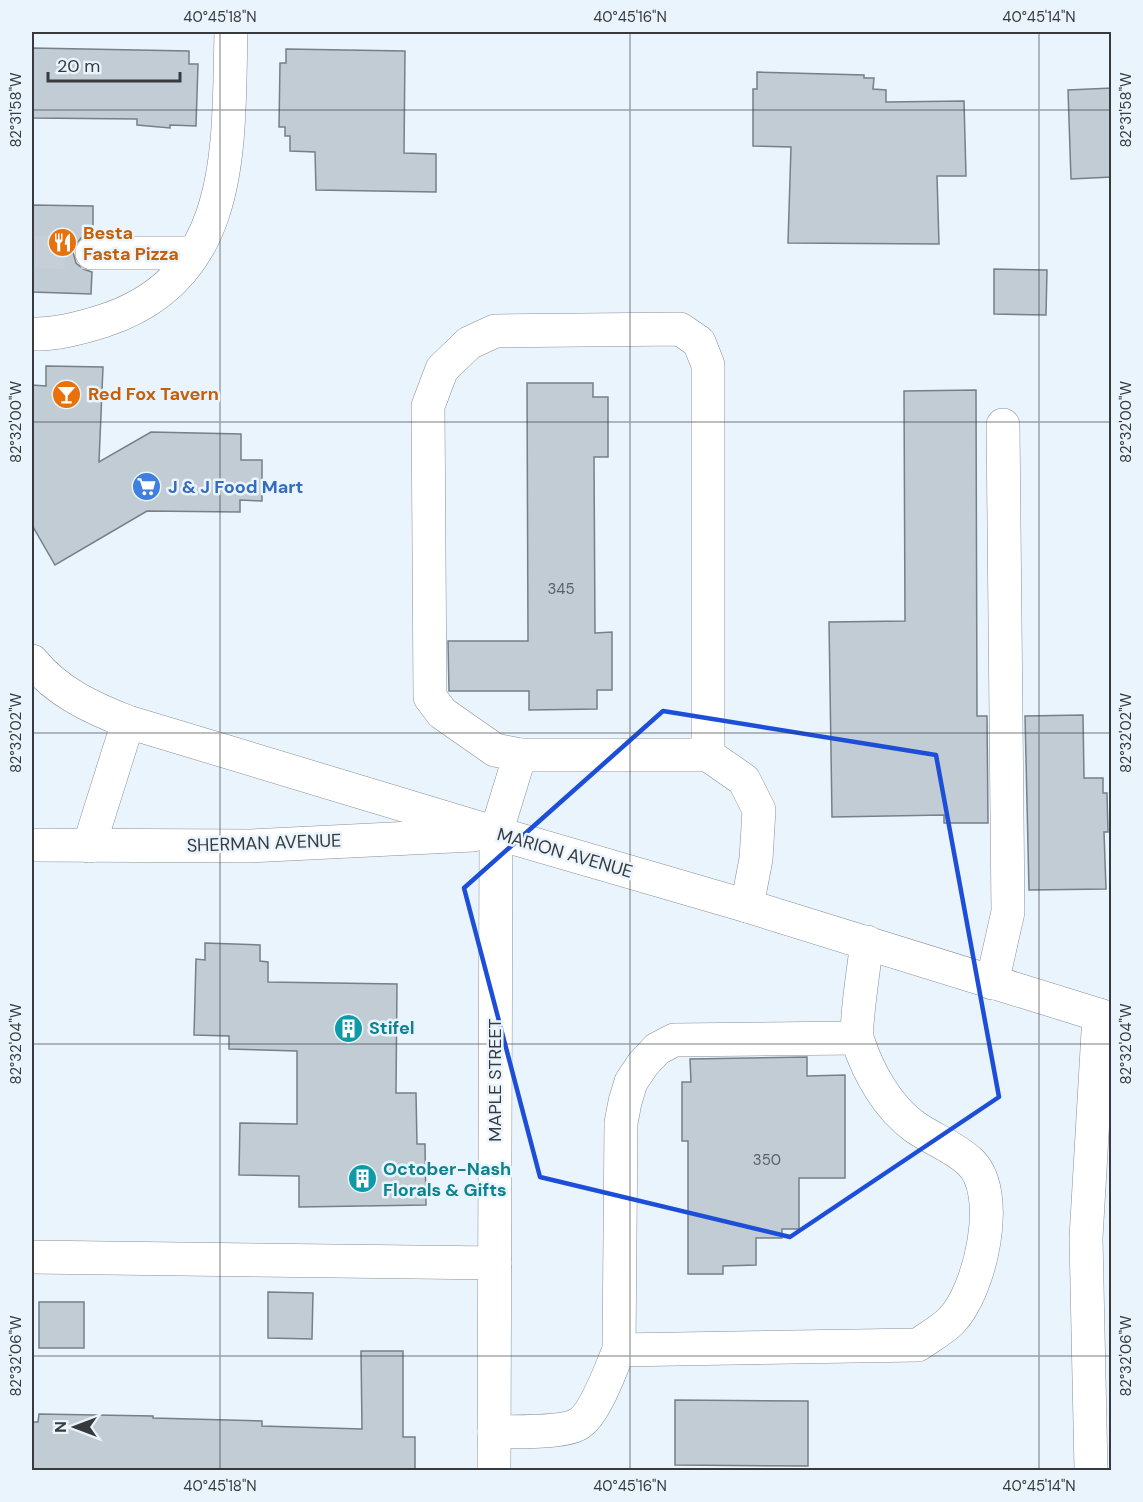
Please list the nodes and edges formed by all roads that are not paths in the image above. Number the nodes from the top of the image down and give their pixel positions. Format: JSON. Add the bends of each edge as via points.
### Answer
{"nodes":[{"id":1,"x":231,"y":32,"type":"edge"},
{"id":2,"x":92,"y":253,"type":"tunnel mouth"},
{"id":3,"x":194,"y":253,"type":"junction"},
{"id":4,"x":32,"y":334,"type":"edge"},
{"id":5,"x":1003,"y":425,"type":"dead end"},
{"id":6,"x":32,"y":661,"type":"edge"},
{"id":7,"x":128,"y":722,"type":"junction"},
{"id":8,"x":520,"y":755,"type":"junction"},
{"id":9,"x":708,"y":755,"type":"junction"},
{"id":10,"x":496,"y":833,"type":"junction"},
{"id":11,"x":32,"y":845,"type":"edge"},
{"id":12,"x":89,"y":846,"type":"junction"},
{"id":13,"x":747,"y":906,"type":"junction"},
{"id":14,"x":867,"y":942,"type":"junction"},
{"id":15,"x":992,"y":983,"type":"junction"},
{"id":16,"x":1105,"y":1017,"type":"edge"},
{"id":17,"x":856,"y":1038,"type":"junction"},
{"id":18,"x":32,"y":1257,"type":"edge"},
{"id":19,"x":495,"y":1263,"type":"junction"},
{"id":20,"x":619,"y":1350,"type":"junction"},
{"id":21,"x":494,"y":1432,"type":"junction"},
{"id":22,"x":494,"y":1470,"type":"edge"},
{"id":23,"x":1091,"y":1470,"type":"edge"}],
"edges":[{"from":1,"to":3,"type":"street","via":[[228,145],[223,177],[215,208]]},
{"from":2,"to":3,"type":"street"},
{"from":3,"to":4,"type":"street","via":[[185,269],[161,292],[128,313],[86,326]]},
{"from":5,"to":15,"type":"street","via":[[1008,912]]},
{"from":6,"to":7,"type":"street","name":"MARION AVENUE","via":[[67,693]]},
{"from":7,"to":10,"type":"street","name":"MARION AVENUE"},
{"from":7,"to":12,"type":"street"},
{"from":8,"to":9,"type":"street"},
{"from":8,"to":9,"type":"street","via":[[495,750],[441,713],[430,697],[428,406],[442,369],[469,344],[495,331],[680,330],[699,342],[708,365]]},
{"from":8,"to":10,"type":"street","name":"MAPLE STREET"},
{"from":9,"to":13,"type":"street","via":[[744,780],[759,810],[756,859]]},
{"from":10,"to":12,"type":"street","name":"SHERMAN AVENUE","via":[[250,846]]},
{"from":10,"to":13,"type":"street","name":"MARION AVENUE"},
{"from":10,"to":19,"type":"street","name":"MAPLE STREET"},
{"from":11,"to":12,"type":"street","name":"SHERMAN AVENUE"},
{"from":13,"to":14,"type":"street","name":"MARION AVENUE"},
{"from":14,"to":15,"type":"street","name":"MARION AVENUE"},
{"from":14,"to":17,"type":"street"},
{"from":15,"to":16,"type":"street","name":"MARION AVENUE"},
{"from":16,"to":23,"type":"street","via":[[1086,1238]]},
{"from":17,"to":20,"type":"street","via":[[674,1040],[657,1048],[643,1064],[631,1082],[621,1123]]},
{"from":17,"to":20,"type":"street","via":[[893,1105],[913,1125],[971,1162],[985,1188],[988,1223],[980,1261],[971,1288],[952,1320],[918,1345]]},
{"from":18,"to":19,"type":"street"},
{"from":19,"to":21,"type":"street","name":"MAPLE STREET"},
{"from":20,"to":21,"type":"street","via":[[590,1412],[580,1423],[567,1429]]},
{"from":21,"to":22,"type":"street","name":"MAPLE STREET"}]}
